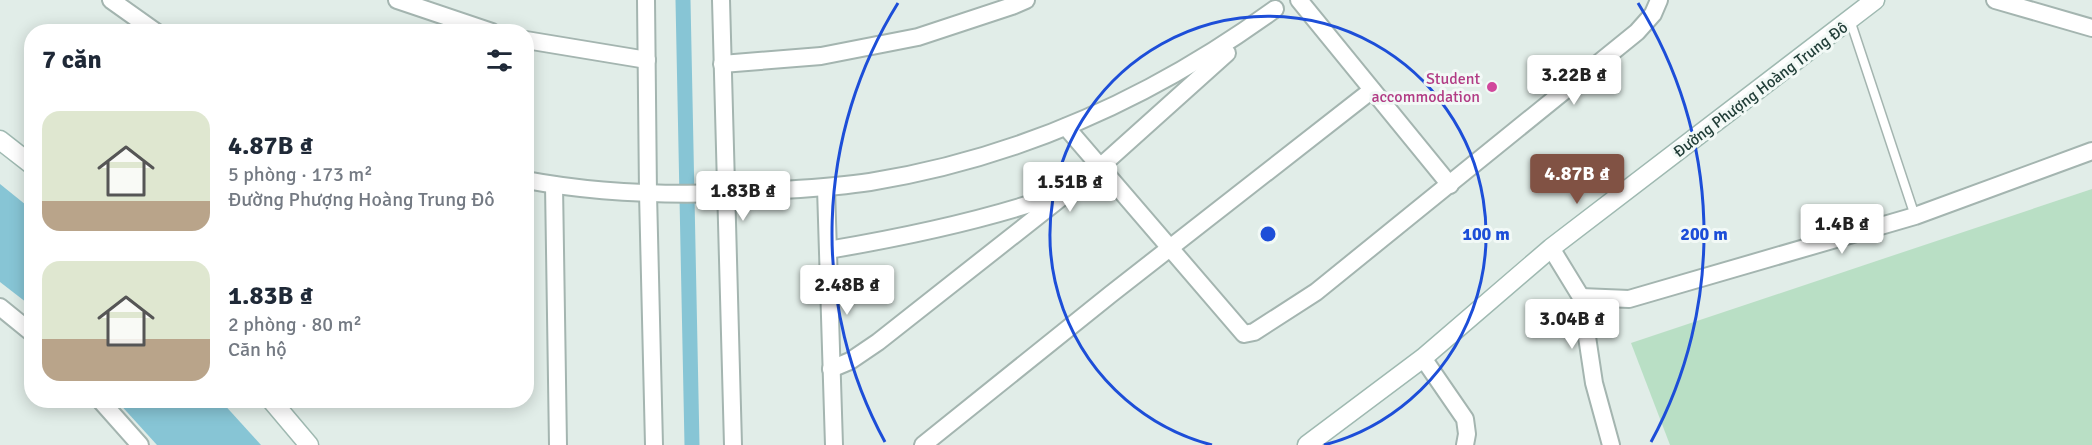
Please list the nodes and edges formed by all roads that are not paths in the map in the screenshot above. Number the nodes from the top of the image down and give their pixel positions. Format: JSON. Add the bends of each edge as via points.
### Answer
{"nodes":[{"id":1,"x":111,"y":0,"type":"edge"},
{"id":2,"x":397,"y":0,"type":"edge"},
{"id":3,"x":646,"y":0,"type":"edge"},
{"id":4,"x":721,"y":0,"type":"edge"},
{"id":5,"x":1026,"y":0,"type":"edge"},
{"id":6,"x":1299,"y":0,"type":"edge"},
{"id":7,"x":1659,"y":0,"type":"edge"},
{"id":8,"x":1875,"y":0,"type":"edge"},
{"id":9,"x":1995,"y":0,"type":"edge"},
{"id":10,"x":1280,"y":4,"type":"edge"},
{"id":11,"x":1850,"y":20,"type":"junction"},
{"id":12,"x":145,"y":24,"type":"edge"},
{"id":13,"x":468,"y":24,"type":"edge"},
{"id":14,"x":2092,"y":28,"type":"edge"},
{"id":15,"x":534,"y":41,"type":"edge"},
{"id":16,"x":646,"y":60,"type":"junction"},
{"id":17,"x":722,"y":64,"type":"junction"},
{"id":18,"x":1372,"y":90,"type":"junction"},
{"id":19,"x":1066,"y":127,"type":"junction"},
{"id":20,"x":0,"y":140,"type":"edge"},
{"id":21,"x":2092,"y":151,"type":"edge"},
{"id":22,"x":24,"y":159,"type":"edge"},
{"id":23,"x":1100,"y":167,"type":"junction"},
{"id":24,"x":534,"y":181,"type":"edge"},
{"id":25,"x":554,"y":185,"type":"junction"},
{"id":26,"x":1450,"y":185,"type":"junction"},
{"id":27,"x":826,"y":188,"type":"junction"},
{"id":28,"x":1069,"y":191,"type":"junction"},
{"id":29,"x":654,"y":193,"type":"junction"},
{"id":30,"x":717,"y":193,"type":"junction"},
{"id":31,"x":1915,"y":216,"type":"junction"},
{"id":32,"x":1551,"y":248,"type":"junction"},
{"id":33,"x":1170,"y":249,"type":"junction"},
{"id":34,"x":828,"y":250,"type":"junction"},
{"id":35,"x":1581,"y":297,"type":"junction"},
{"id":36,"x":0,"y":307,"type":"edge"},
{"id":37,"x":24,"y":326,"type":"edge"},
{"id":38,"x":1423,"y":358,"type":"junction"},
{"id":39,"x":831,"y":369,"type":"junction"},
{"id":40,"x":107,"y":408,"type":"edge"},
{"id":41,"x":278,"y":408,"type":"edge"},
{"id":42,"x":140,"y":445,"type":"edge"},
{"id":43,"x":309,"y":445,"type":"edge"},
{"id":44,"x":558,"y":445,"type":"edge"},
{"id":45,"x":654,"y":445,"type":"edge"},
{"id":46,"x":733,"y":445,"type":"edge"},
{"id":47,"x":834,"y":445,"type":"edge"},
{"id":48,"x":923,"y":445,"type":"edge"},
{"id":49,"x":1307,"y":445,"type":"edge"},
{"id":50,"x":1465,"y":445,"type":"edge"},
{"id":51,"x":1611,"y":445,"type":"edge"}],
"edges":[{"from":1,"to":12,"type":"street"},
{"from":2,"to":13,"type":"street"},
{"from":3,"to":16,"type":"street"},
{"from":4,"to":17,"type":"street"},
{"from":5,"to":17,"type":"street","via":[[918,37],[821,56]]},
{"from":6,"to":18,"type":"street"},
{"from":7,"to":26,"type":"street","via":[[1637,32]]},
{"from":8,"to":11,"type":"street","name":"Đường Phượng Hoàng Trung Đô"},
{"from":9,"to":14,"type":"street"},
{"from":10,"to":19,"type":"street","via":[[1239,35],[1163,81]]},
{"from":10,"to":23,"type":"street"},
{"from":11,"to":31,"type":"lane"},
{"from":11,"to":32,"type":"street","name":"Đường Phượng Hoàng Trung Đô"},
{"from":15,"to":16,"type":"street"},
{"from":16,"to":29,"type":"street"},
{"from":17,"to":30,"type":"street"},
{"from":18,"to":26,"type":"street"},
{"from":18,"to":33,"type":"street"},
{"from":19,"to":23,"type":"street"},
{"from":19,"to":27,"type":"street","via":[[957,164]]},
{"from":20,"to":22,"type":"street"},
{"from":21,"to":31,"type":"street"},
{"from":23,"to":28,"type":"street"},
{"from":23,"to":33,"type":"street"},
{"from":24,"to":25,"type":"street"},
{"from":25,"to":29,"type":"street"},
{"from":25,"to":44,"type":"street"},
{"from":26,"to":33,"type":"street","via":[[1316,292],[1254,332],[1244,333]]},
{"from":27,"to":30,"type":"street"},
{"from":27,"to":34,"type":"street"},
{"from":28,"to":34,"type":"street","via":[[1018,209]]},
{"from":28,"to":39,"type":"street","via":[[878,342]]},
{"from":29,"to":30,"type":"street"},
{"from":29,"to":45,"type":"street"},
{"from":30,"to":46,"type":"street"},
{"from":31,"to":35,"type":"street","via":[[1629,299]]},
{"from":32,"to":35,"type":"street"},
{"from":32,"to":38,"type":"street","name":"Đường Phượng Hoàng Trung Đô"},
{"from":33,"to":48,"type":"street"},
{"from":34,"to":39,"type":"street"},
{"from":35,"to":51,"type":"street","via":[[1594,383]]},
{"from":36,"to":37,"type":"street"},
{"from":38,"to":49,"type":"street","name":"Đường Phượng Hoàng Trung Đô"},
{"from":38,"to":50,"type":"street","via":[[1465,418]]},
{"from":39,"to":47,"type":"street"},
{"from":40,"to":42,"type":"street"},
{"from":41,"to":43,"type":"street"}]}
